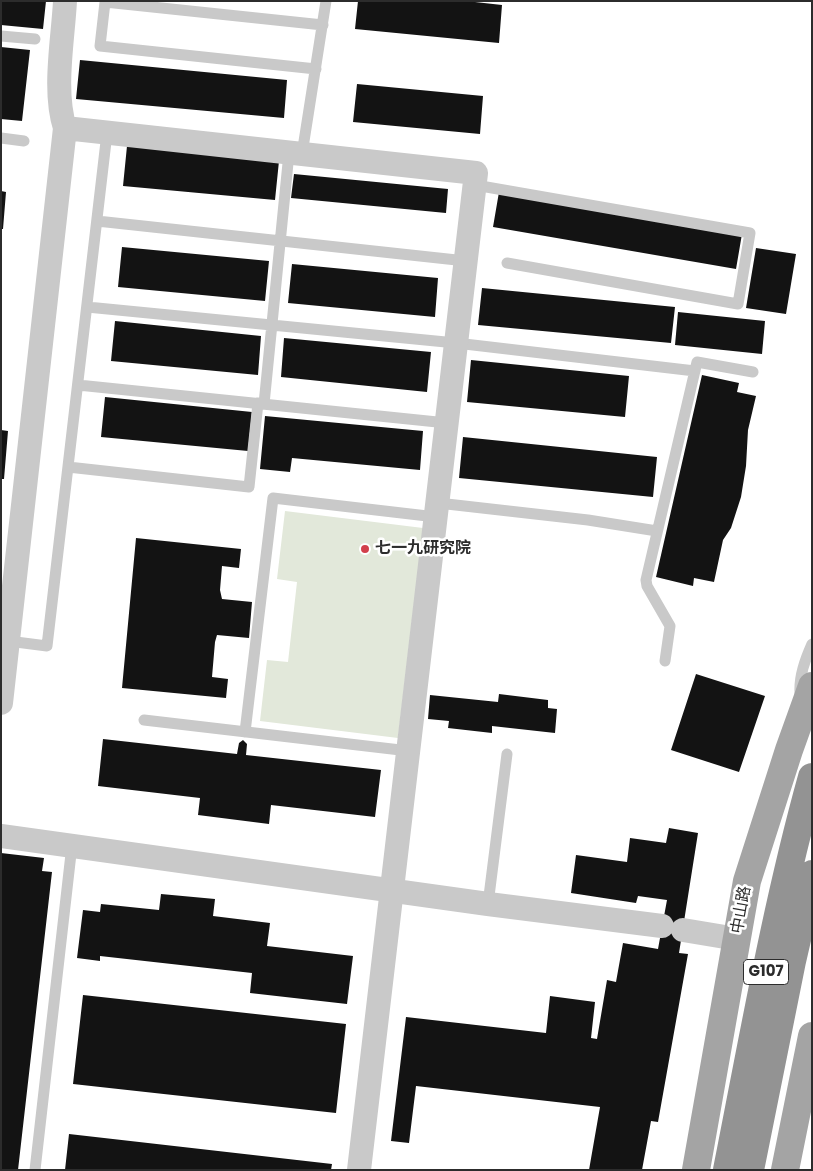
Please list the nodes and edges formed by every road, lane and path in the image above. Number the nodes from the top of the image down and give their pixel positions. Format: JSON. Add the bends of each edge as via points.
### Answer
{"nodes":[{"id":1,"x":65,"y":1,"type":"edge"},
{"id":2,"x":326,"y":1,"type":"edge"},
{"id":3,"x":323,"y":25,"type":"junction"},
{"id":4,"x":1,"y":36,"type":"edge"},
{"id":5,"x":35,"y":40,"type":"dead end"},
{"id":6,"x":316,"y":68,"type":"junction"},
{"id":7,"x":65,"y":128,"type":"junction"},
{"id":8,"x":107,"y":133,"type":"junction"},
{"id":9,"x":1,"y":138,"type":"edge"},
{"id":10,"x":24,"y":141,"type":"dead end"},
{"id":11,"x":296,"y":153,"type":"junction"},
{"id":12,"x":475,"y":185,"type":"junction"},
{"id":13,"x":97,"y":221,"type":"junction"},
{"id":14,"x":280,"y":241,"type":"junction"},
{"id":15,"x":466,"y":261,"type":"junction"},
{"id":16,"x":507,"y":263,"type":"dead end"},
{"id":17,"x":87,"y":306,"type":"junction"},
{"id":18,"x":272,"y":325,"type":"junction"},
{"id":19,"x":456,"y":343,"type":"junction"},
{"id":20,"x":695,"y":371,"type":"junction"},
{"id":21,"x":753,"y":372,"type":"dead end"},
{"id":22,"x":78,"y":385,"type":"junction"},
{"id":23,"x":261,"y":404,"type":"junction"},
{"id":24,"x":447,"y":423,"type":"junction"},
{"id":25,"x":68,"y":467,"type":"junction"},
{"id":26,"x":437,"y":510,"type":"junction"},
{"id":27,"x":657,"y":531,"type":"junction"},
{"id":28,"x":8,"y":641,"type":"junction"},
{"id":29,"x":812,"y":644,"type":"edge"},
{"id":30,"x":665,"y":661,"type":"dead end"},
{"id":31,"x":812,"y":686,"type":"edge"},
{"id":32,"x":1,"y":704,"type":"edge"},
{"id":33,"x":802,"y":716,"type":"junction"},
{"id":34,"x":144,"y":720,"type":"dead end"},
{"id":35,"x":245,"y":732,"type":"junction"},
{"id":36,"x":409,"y":751,"type":"junction"},
{"id":37,"x":507,"y":754,"type":"dead end"},
{"id":38,"x":812,"y":777,"type":"edge"},
{"id":39,"x":1,"y":836,"type":"edge"},
{"id":40,"x":72,"y":846,"type":"junction"},
{"id":41,"x":812,"y":874,"type":"edge"},
{"id":42,"x":392,"y":890,"type":"junction"},
{"id":43,"x":488,"y":904,"type":"junction"},
{"id":44,"x":737,"y":939,"type":"junction"},
{"id":45,"x":812,"y":1036,"type":"edge"},
{"id":46,"x":35,"y":1170,"type":"edge"},
{"id":47,"x":359,"y":1170,"type":"edge"},
{"id":48,"x":696,"y":1170,"type":"edge"},
{"id":49,"x":727,"y":1170,"type":"edge"},
{"id":50,"x":750,"y":1170,"type":"edge"},
{"id":51,"x":785,"y":1170,"type":"edge"}],
"edges":[{"from":1,"to":7,"type":"street","via":[[59,99]]},
{"from":2,"to":3,"type":"lane"},
{"from":3,"to":6,"type":"lane"},
{"from":3,"to":6,"type":"lane","via":[[105,2],[100,46]]},
{"from":4,"to":5,"type":"lane"},
{"from":6,"to":11,"type":"lane"},
{"from":7,"to":8,"type":"street"},
{"from":7,"to":28,"type":"street"},
{"from":8,"to":11,"type":"street"},
{"from":8,"to":13,"type":"lane"},
{"from":9,"to":10,"type":"lane"},
{"from":11,"to":12,"type":"street","via":[[476,173]]},
{"from":11,"to":14,"type":"lane"},
{"from":12,"to":15,"type":"street"},
{"from":12,"to":16,"type":"lane","via":[[750,233],[738,304]]},
{"from":13,"to":14,"type":"lane"},
{"from":13,"to":17,"type":"lane"},
{"from":14,"to":15,"type":"lane"},
{"from":14,"to":18,"type":"lane"},
{"from":15,"to":19,"type":"street"},
{"from":17,"to":18,"type":"lane"},
{"from":17,"to":22,"type":"lane"},
{"from":18,"to":19,"type":"lane"},
{"from":18,"to":23,"type":"lane"},
{"from":19,"to":20,"type":"lane"},
{"from":19,"to":24,"type":"street"},
{"from":20,"to":21,"type":"lane","via":[[697,362]]},
{"from":20,"to":27,"type":"lane"},
{"from":22,"to":23,"type":"lane"},
{"from":22,"to":25,"type":"lane"},
{"from":23,"to":24,"type":"lane"},
{"from":23,"to":25,"type":"lane","via":[[249,487]]},
{"from":24,"to":26,"type":"street"},
{"from":25,"to":28,"type":"lane","via":[[47,646]]},
{"from":26,"to":27,"type":"lane","via":[[588,520]]},
{"from":26,"to":35,"type":"lane","via":[[273,498]]},
{"from":26,"to":36,"type":"street"},
{"from":27,"to":30,"type":"lane","via":[[646,580],[670,626]]},
{"from":28,"to":32,"type":"street"},
{"from":29,"to":33,"type":"lane","via":[[804,662],[800,686]]},
{"from":31,"to":33,"type":"main road","name":"中山路"},
{"from":33,"to":44,"type":"main road","name":"中山路","via":[[747,881]]},
{"from":34,"to":35,"type":"lane"},
{"from":35,"to":36,"type":"lane"},
{"from":36,"to":42,"type":"street"},
{"from":37,"to":43,"type":"lane"},
{"from":38,"to":49,"type":"highway","number":"G107","via":[[798,824],[770,953]]},
{"from":39,"to":40,"type":"street"},
{"from":40,"to":42,"type":"street"},
{"from":40,"to":46,"type":"lane"},
{"from":41,"to":50,"type":"highway","number":"G107"},
{"from":42,"to":43,"type":"street"},
{"from":42,"to":47,"type":"street"},
{"from":43,"to":44,"type":"street"},
{"from":44,"to":48,"type":"main road","name":"中山路"},
{"from":45,"to":51,"type":"main road"}]}
